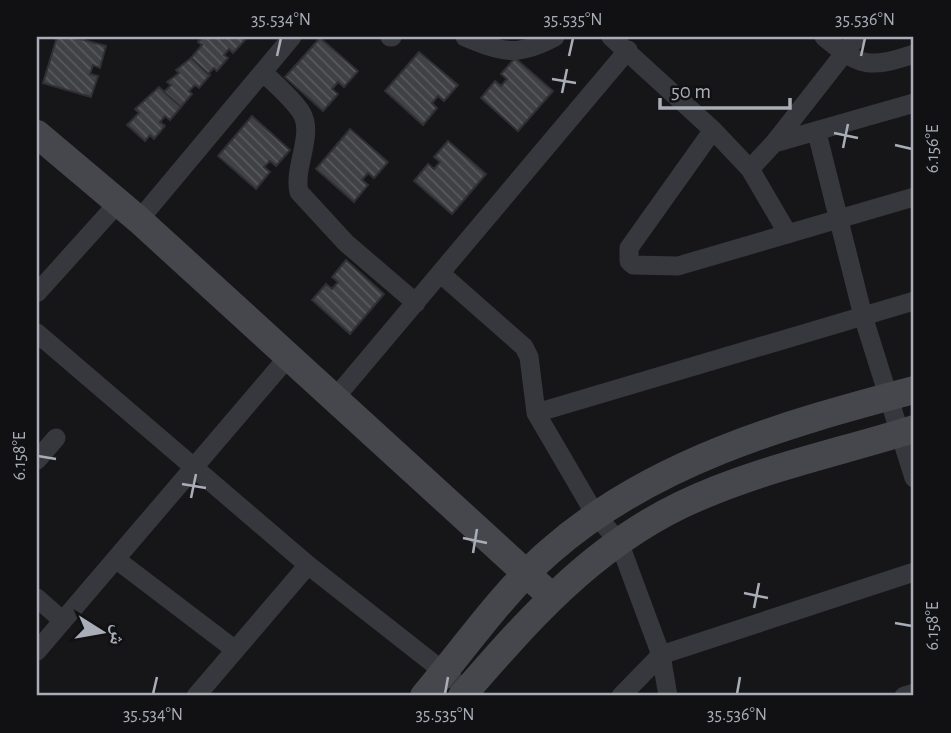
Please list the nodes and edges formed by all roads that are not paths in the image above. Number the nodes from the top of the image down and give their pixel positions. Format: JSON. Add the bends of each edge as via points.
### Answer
{"nodes":[{"id":1,"x":292,"y":37,"type":"edge"},
{"id":2,"x":465,"y":37,"type":"edge"},
{"id":3,"x":555,"y":37,"type":"edge"},
{"id":4,"x":611,"y":37,"type":"edge"},
{"id":5,"x":824,"y":37,"type":"edge"},
{"id":6,"x":857,"y":37,"type":"edge"},
{"id":7,"x":628,"y":50,"type":"junction"},
{"id":8,"x":844,"y":53,"type":"junction"},
{"id":9,"x":914,"y":54,"type":"edge"},
{"id":10,"x":263,"y":72,"type":"junction"},
{"id":11,"x":914,"y":103,"type":"edge"},
{"id":12,"x":713,"y":130,"type":"junction"},
{"id":13,"x":37,"y":134,"type":"edge"},
{"id":14,"x":817,"y":134,"type":"junction"},
{"id":15,"x":774,"y":143,"type":"junction"},
{"id":16,"x":750,"y":169,"type":"junction"},
{"id":17,"x":914,"y":197,"type":"edge"},
{"id":18,"x":129,"y":211,"type":"junction"},
{"id":19,"x":837,"y":220,"type":"junction"},
{"id":20,"x":788,"y":234,"type":"junction"},
{"id":21,"x":440,"y":273,"type":"junction"},
{"id":22,"x":37,"y":293,"type":"edge"},
{"id":23,"x":914,"y":302,"type":"edge"},
{"id":24,"x":416,"y":303,"type":"junction"},
{"id":25,"x":863,"y":316,"type":"junction"},
{"id":26,"x":37,"y":333,"type":"edge"},
{"id":27,"x":289,"y":356,"type":"junction"},
{"id":28,"x":914,"y":390,"type":"edge"},
{"id":29,"x":886,"y":397,"type":"junction"},
{"id":30,"x":335,"y":398,"type":"junction"},
{"id":31,"x":536,"y":413,"type":"junction"},
{"id":32,"x":906,"y":431,"type":"edge"},
{"id":33,"x":56,"y":438,"type":"dead end"},
{"id":34,"x":37,"y":460,"type":"edge"},
{"id":35,"x":192,"y":468,"type":"junction"},
{"id":36,"x":914,"y":478,"type":"edge"},
{"id":37,"x":595,"y":514,"type":"junction"},
{"id":38,"x":619,"y":542,"type":"junction"},
{"id":39,"x":117,"y":560,"type":"junction"},
{"id":40,"x":308,"y":565,"type":"junction"},
{"id":41,"x":914,"y":572,"type":"edge"},
{"id":42,"x":528,"y":574,"type":"junction"},
{"id":43,"x":552,"y":597,"type":"junction"},
{"id":44,"x":37,"y":598,"type":"edge"},
{"id":45,"x":63,"y":621,"type":"junction"},
{"id":46,"x":234,"y":649,"type":"junction"},
{"id":47,"x":37,"y":650,"type":"edge"},
{"id":48,"x":661,"y":655,"type":"junction"},
{"id":49,"x":445,"y":672,"type":"junction"},
{"id":50,"x":914,"y":693,"type":"edge"},
{"id":51,"x":465,"y":694,"type":"edge"},
{"id":52,"x":196,"y":696,"type":"edge"},
{"id":53,"x":424,"y":696,"type":"edge"},
{"id":54,"x":621,"y":696,"type":"edge"},
{"id":55,"x":668,"y":696,"type":"edge"},
{"id":56,"x":904,"y":696,"type":"edge"}],
"edges":[{"from":1,"to":10,"type":"street"},
{"from":2,"to":3,"type":"street","via":[[499,52],[527,50]]},
{"from":4,"to":7,"type":"street"},
{"from":5,"to":8,"type":"street"},
{"from":6,"to":8,"type":"street"},
{"from":7,"to":12,"type":"street"},
{"from":7,"to":21,"type":"street"},
{"from":8,"to":9,"type":"street","via":[[864,64],[877,65]]},
{"from":8,"to":15,"type":"street"},
{"from":10,"to":18,"type":"street"},
{"from":10,"to":24,"type":"street","via":[[305,120],[296,180],[299,192],[346,243]]},
{"from":11,"to":14,"type":"street"},
{"from":12,"to":16,"type":"street"},
{"from":12,"to":20,"type":"street","via":[[633,241],[629,261],[641,267],[678,266]]},
{"from":13,"to":18,"type":"main road"},
{"from":14,"to":15,"type":"street"},
{"from":14,"to":19,"type":"street"},
{"from":15,"to":16,"type":"street"},
{"from":16,"to":20,"type":"street"},
{"from":17,"to":19,"type":"street"},
{"from":18,"to":22,"type":"street"},
{"from":18,"to":27,"type":"main road"},
{"from":19,"to":20,"type":"street"},
{"from":19,"to":25,"type":"street"},
{"from":21,"to":24,"type":"street"},
{"from":21,"to":31,"type":"street","via":[[524,347]]},
{"from":23,"to":25,"type":"street"},
{"from":24,"to":30,"type":"street"},
{"from":25,"to":29,"type":"street"},
{"from":25,"to":31,"type":"street"},
{"from":26,"to":35,"type":"street"},
{"from":27,"to":30,"type":"main road"},
{"from":27,"to":35,"type":"street"},
{"from":28,"to":29,"type":"main road"},
{"from":29,"to":32,"type":"street"},
{"from":29,"to":37,"type":"main road","via":[[685,464]]},
{"from":30,"to":42,"type":"main road"},
{"from":31,"to":37,"type":"street"},
{"from":32,"to":36,"type":"street"},
{"from":32,"to":38,"type":"main road","via":[[758,476],[682,505]]},
{"from":33,"to":34,"type":"street"},
{"from":35,"to":39,"type":"street"},
{"from":35,"to":40,"type":"street"},
{"from":37,"to":38,"type":"street"},
{"from":37,"to":42,"type":"main road"},
{"from":38,"to":43,"type":"main road"},
{"from":38,"to":48,"type":"street"},
{"from":39,"to":45,"type":"street"},
{"from":39,"to":46,"type":"street"},
{"from":40,"to":46,"type":"street"},
{"from":40,"to":49,"type":"street"},
{"from":41,"to":48,"type":"street"},
{"from":42,"to":43,"type":"main road"},
{"from":42,"to":49,"type":"main road"},
{"from":43,"to":51,"type":"main road"},
{"from":44,"to":45,"type":"street"},
{"from":45,"to":47,"type":"street"},
{"from":46,"to":52,"type":"street"},
{"from":48,"to":54,"type":"street"},
{"from":48,"to":55,"type":"street"},
{"from":49,"to":51,"type":"street"},
{"from":49,"to":53,"type":"main road"},
{"from":50,"to":56,"type":"street"}]}
